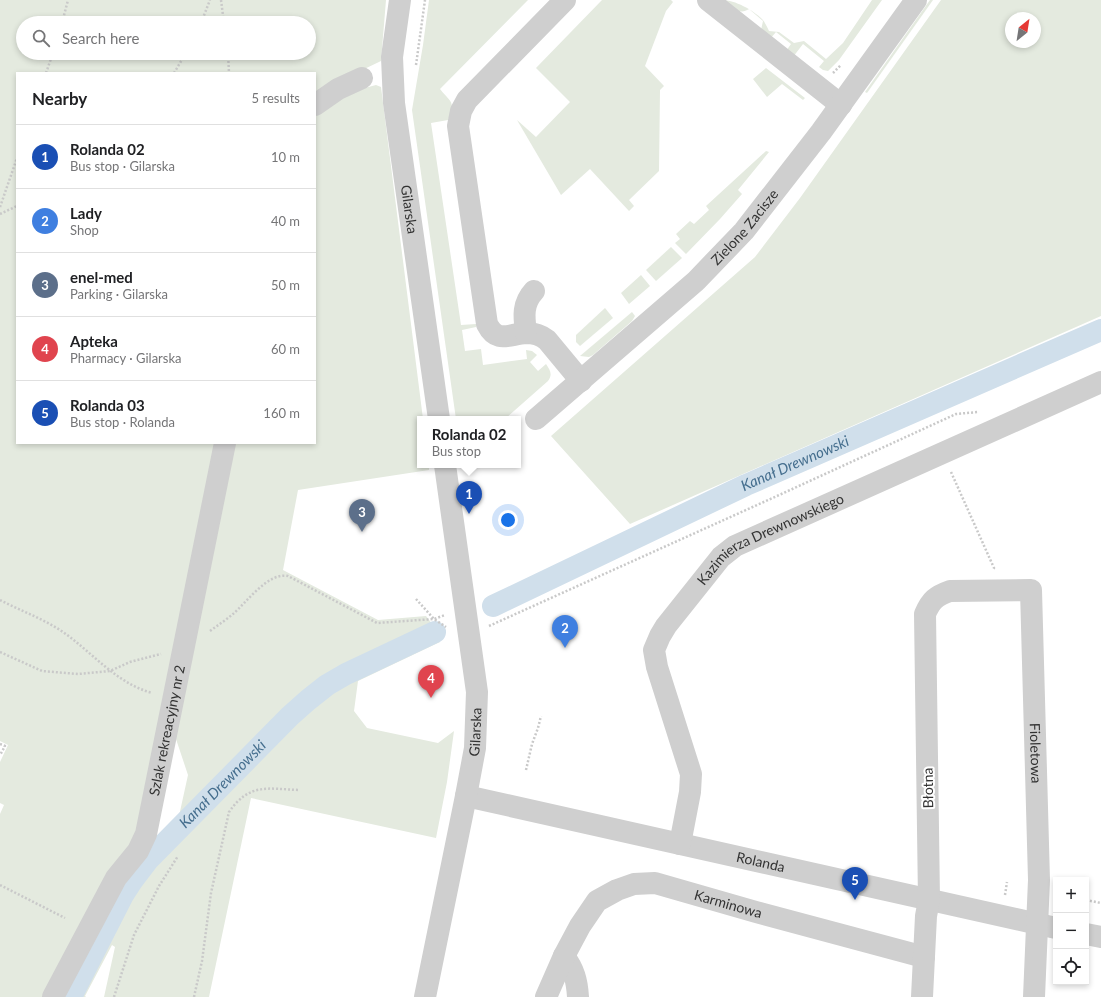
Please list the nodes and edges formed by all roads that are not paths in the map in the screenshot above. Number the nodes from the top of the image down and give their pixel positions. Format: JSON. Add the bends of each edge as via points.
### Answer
{"nodes":[{"id":1,"x":400,"y":0,"type":"edge"},
{"id":2,"x":565,"y":0,"type":"edge"},
{"id":3,"x":708,"y":0,"type":"edge"},
{"id":4,"x":916,"y":0,"type":"edge"},
{"id":5,"x":362,"y":78,"type":"dead end"},
{"id":6,"x":316,"y":104,"type":"edge"},
{"id":7,"x":841,"y":105,"type":"junction"},
{"id":8,"x":534,"y":291,"type":"dead end"},
{"id":9,"x":526,"y":333,"type":"junction"},
{"id":10,"x":581,"y":381,"type":"junction"},
{"id":11,"x":1101,"y":382,"type":"edge"},
{"id":12,"x":439,"y":416,"type":"edge"},
{"id":13,"x":536,"y":419,"type":"dead end"},
{"id":14,"x":225,"y":444,"type":"edge"},
{"id":15,"x":445,"y":468,"type":"edge"},
{"id":16,"x":950,"y":591,"type":"joint"},
{"id":17,"x":466,"y":796,"type":"junction"},
{"id":18,"x":680,"y":844,"type":"junction"},
{"id":19,"x":929,"y":900,"type":"junction"},
{"id":20,"x":1047,"y":926,"type":"edge"},
{"id":21,"x":1089,"y":935,"type":"edge"},
{"id":22,"x":1101,"y":937,"type":"edge"},
{"id":23,"x":564,"y":956,"type":"junction"},
{"id":24,"x":924,"y":957,"type":"junction"},
{"id":25,"x":53,"y":997,"type":"edge"},
{"id":26,"x":425,"y":997,"type":"edge"},
{"id":27,"x":546,"y":997,"type":"edge"},
{"id":28,"x":578,"y":997,"type":"edge"},
{"id":29,"x":922,"y":997,"type":"edge"},
{"id":30,"x":1034,"y":997,"type":"edge"}],
"edges":[{"from":1,"to":12,"type":"street","name":"Gilarska","via":[[392,57],[394,104]]},
{"from":2,"to":9,"type":"street","via":[[466,100],[458,121],[487,324],[492,332],[502,337]]},
{"from":3,"to":7,"type":"street"},
{"from":4,"to":7,"type":"street","name":"Zielone Zacisze"},
{"from":5,"to":6,"type":"street","via":[[338,88]]},
{"from":7,"to":10,"type":"street","name":"Zielone Zacisze","via":[[765,206],[731,246],[696,282]]},
{"from":8,"to":9,"type":"street","via":[[525,308]]},
{"from":9,"to":10,"type":"street","via":[[537,334],[547,340]]},
{"from":10,"to":13,"type":"street","name":"Zielone Zacisze"},
{"from":11,"to":18,"type":"street","name":"Kazimierza Drewnowskiego","via":[[742,542],[721,557],[666,626],[654,650],[657,667],[692,774]]},
{"from":14,"to":25,"type":"street","name":"Szlak rekreacyjny nr 2","via":[[145,838],[116,878]]},
{"from":15,"to":17,"type":"street","name":"Gilarska","via":[[477,692],[475,748]]},
{"from":16,"to":19,"type":"street","name":"Błotna","via":[[941,594],[930,603],[925,614]]},
{"from":16,"to":20,"type":"street","name":"Fioletowa","via":[[1031,590],[1039,880]]},
{"from":17,"to":18,"type":"street","name":"Rolanda"},
{"from":17,"to":26,"type":"street","name":"Gilarska"},
{"from":18,"to":19,"type":"street","name":"Rolanda"},
{"from":19,"to":20,"type":"street","name":"Rolanda"},
{"from":19,"to":24,"type":"street","name":"Błotna"},
{"from":20,"to":30,"type":"street","name":"Fioletowa","via":[[1036,940]]},
{"from":21,"to":22,"type":"street"},
{"from":23,"to":24,"type":"street","name":"Karminowa","via":[[597,901],[634,884],[655,883]]},
{"from":23,"to":27,"type":"street","name":"Karminowa"},
{"from":23,"to":28,"type":"street","via":[[572,967]]},
{"from":24,"to":29,"type":"street","name":"Błotna"}]}
